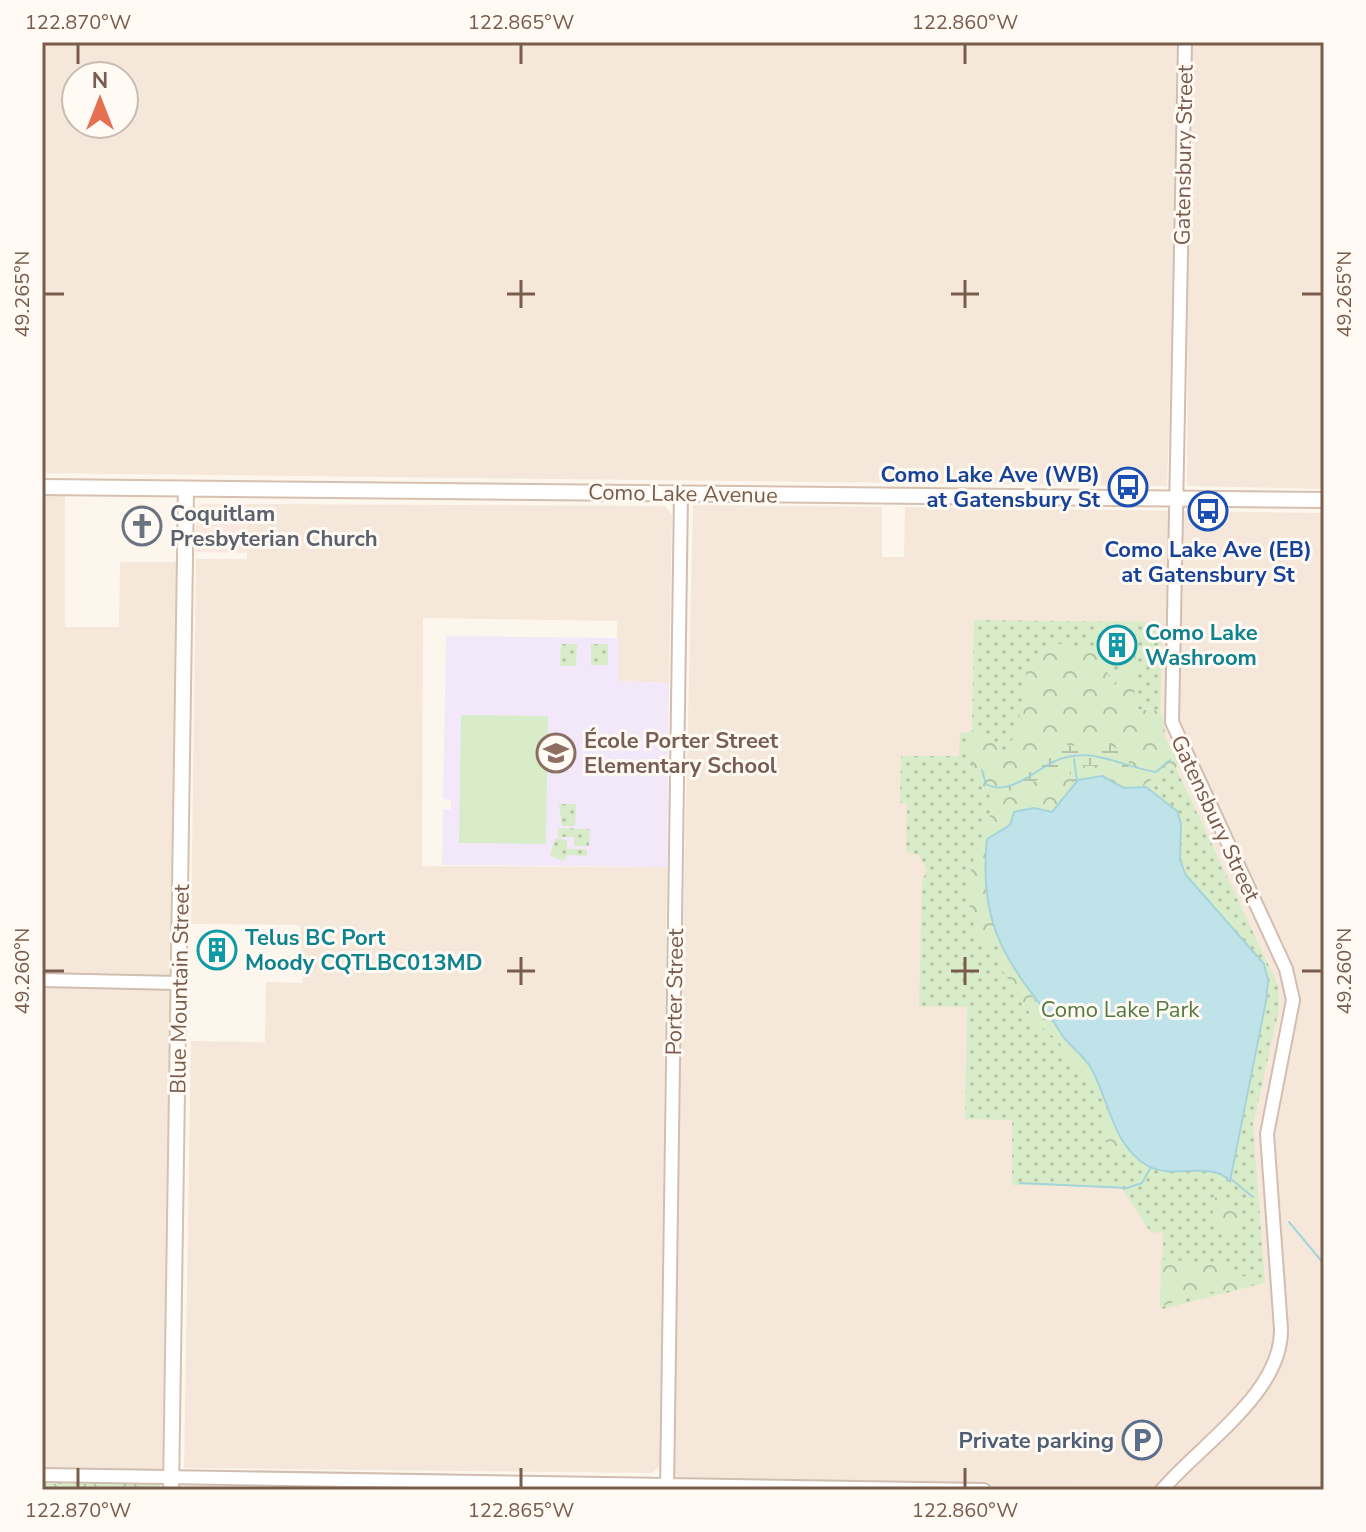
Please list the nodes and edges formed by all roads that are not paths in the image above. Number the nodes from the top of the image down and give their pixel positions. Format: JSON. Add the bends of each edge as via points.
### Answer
{"nodes":[{"id":1,"x":1185,"y":42,"type":"edge"},
{"id":2,"x":42,"y":487,"type":"edge"},
{"id":3,"x":186,"y":489,"type":"junction"},
{"id":4,"x":681,"y":493,"type":"junction"},
{"id":5,"x":1176,"y":499,"type":"junction"},
{"id":6,"x":1324,"y":500,"type":"edge"},
{"id":7,"x":42,"y":980,"type":"edge"},
{"id":8,"x":179,"y":983,"type":"junction"},
{"id":9,"x":42,"y":1475,"type":"edge"},
{"id":10,"x":171,"y":1483,"type":"edge"},
{"id":11,"x":667,"y":1488,"type":"edge"},
{"id":12,"x":984,"y":1490,"type":"edge"},
{"id":13,"x":1162,"y":1490,"type":"edge"}],
"edges":[{"from":1,"to":5,"type":"street","name":"Gatensbury Street"},
{"from":2,"to":3,"type":"main road","name":"Como Lake Avenue"},
{"from":3,"to":4,"type":"main road","name":"Como Lake Avenue"},
{"from":3,"to":8,"type":"main road","name":"Blue Mountain Street"},
{"from":4,"to":5,"type":"main road","name":"Como Lake Avenue"},
{"from":4,"to":11,"type":"street","name":"Porter Street"},
{"from":5,"to":6,"type":"main road","name":"Como Lake Avenue"},
{"from":5,"to":13,"type":"street","name":"Gatensbury Street","via":[[1173,725],[1286,969],[1293,996],[1267,1134],[1281,1329],[1277,1359],[1262,1387]]},
{"from":7,"to":8,"type":"street"},
{"from":8,"to":10,"type":"main road","name":"Blue Mountain Street"},
{"from":9,"to":10,"type":"street"},
{"from":10,"to":11,"type":"street"},
{"from":11,"to":12,"type":"street"}]}
